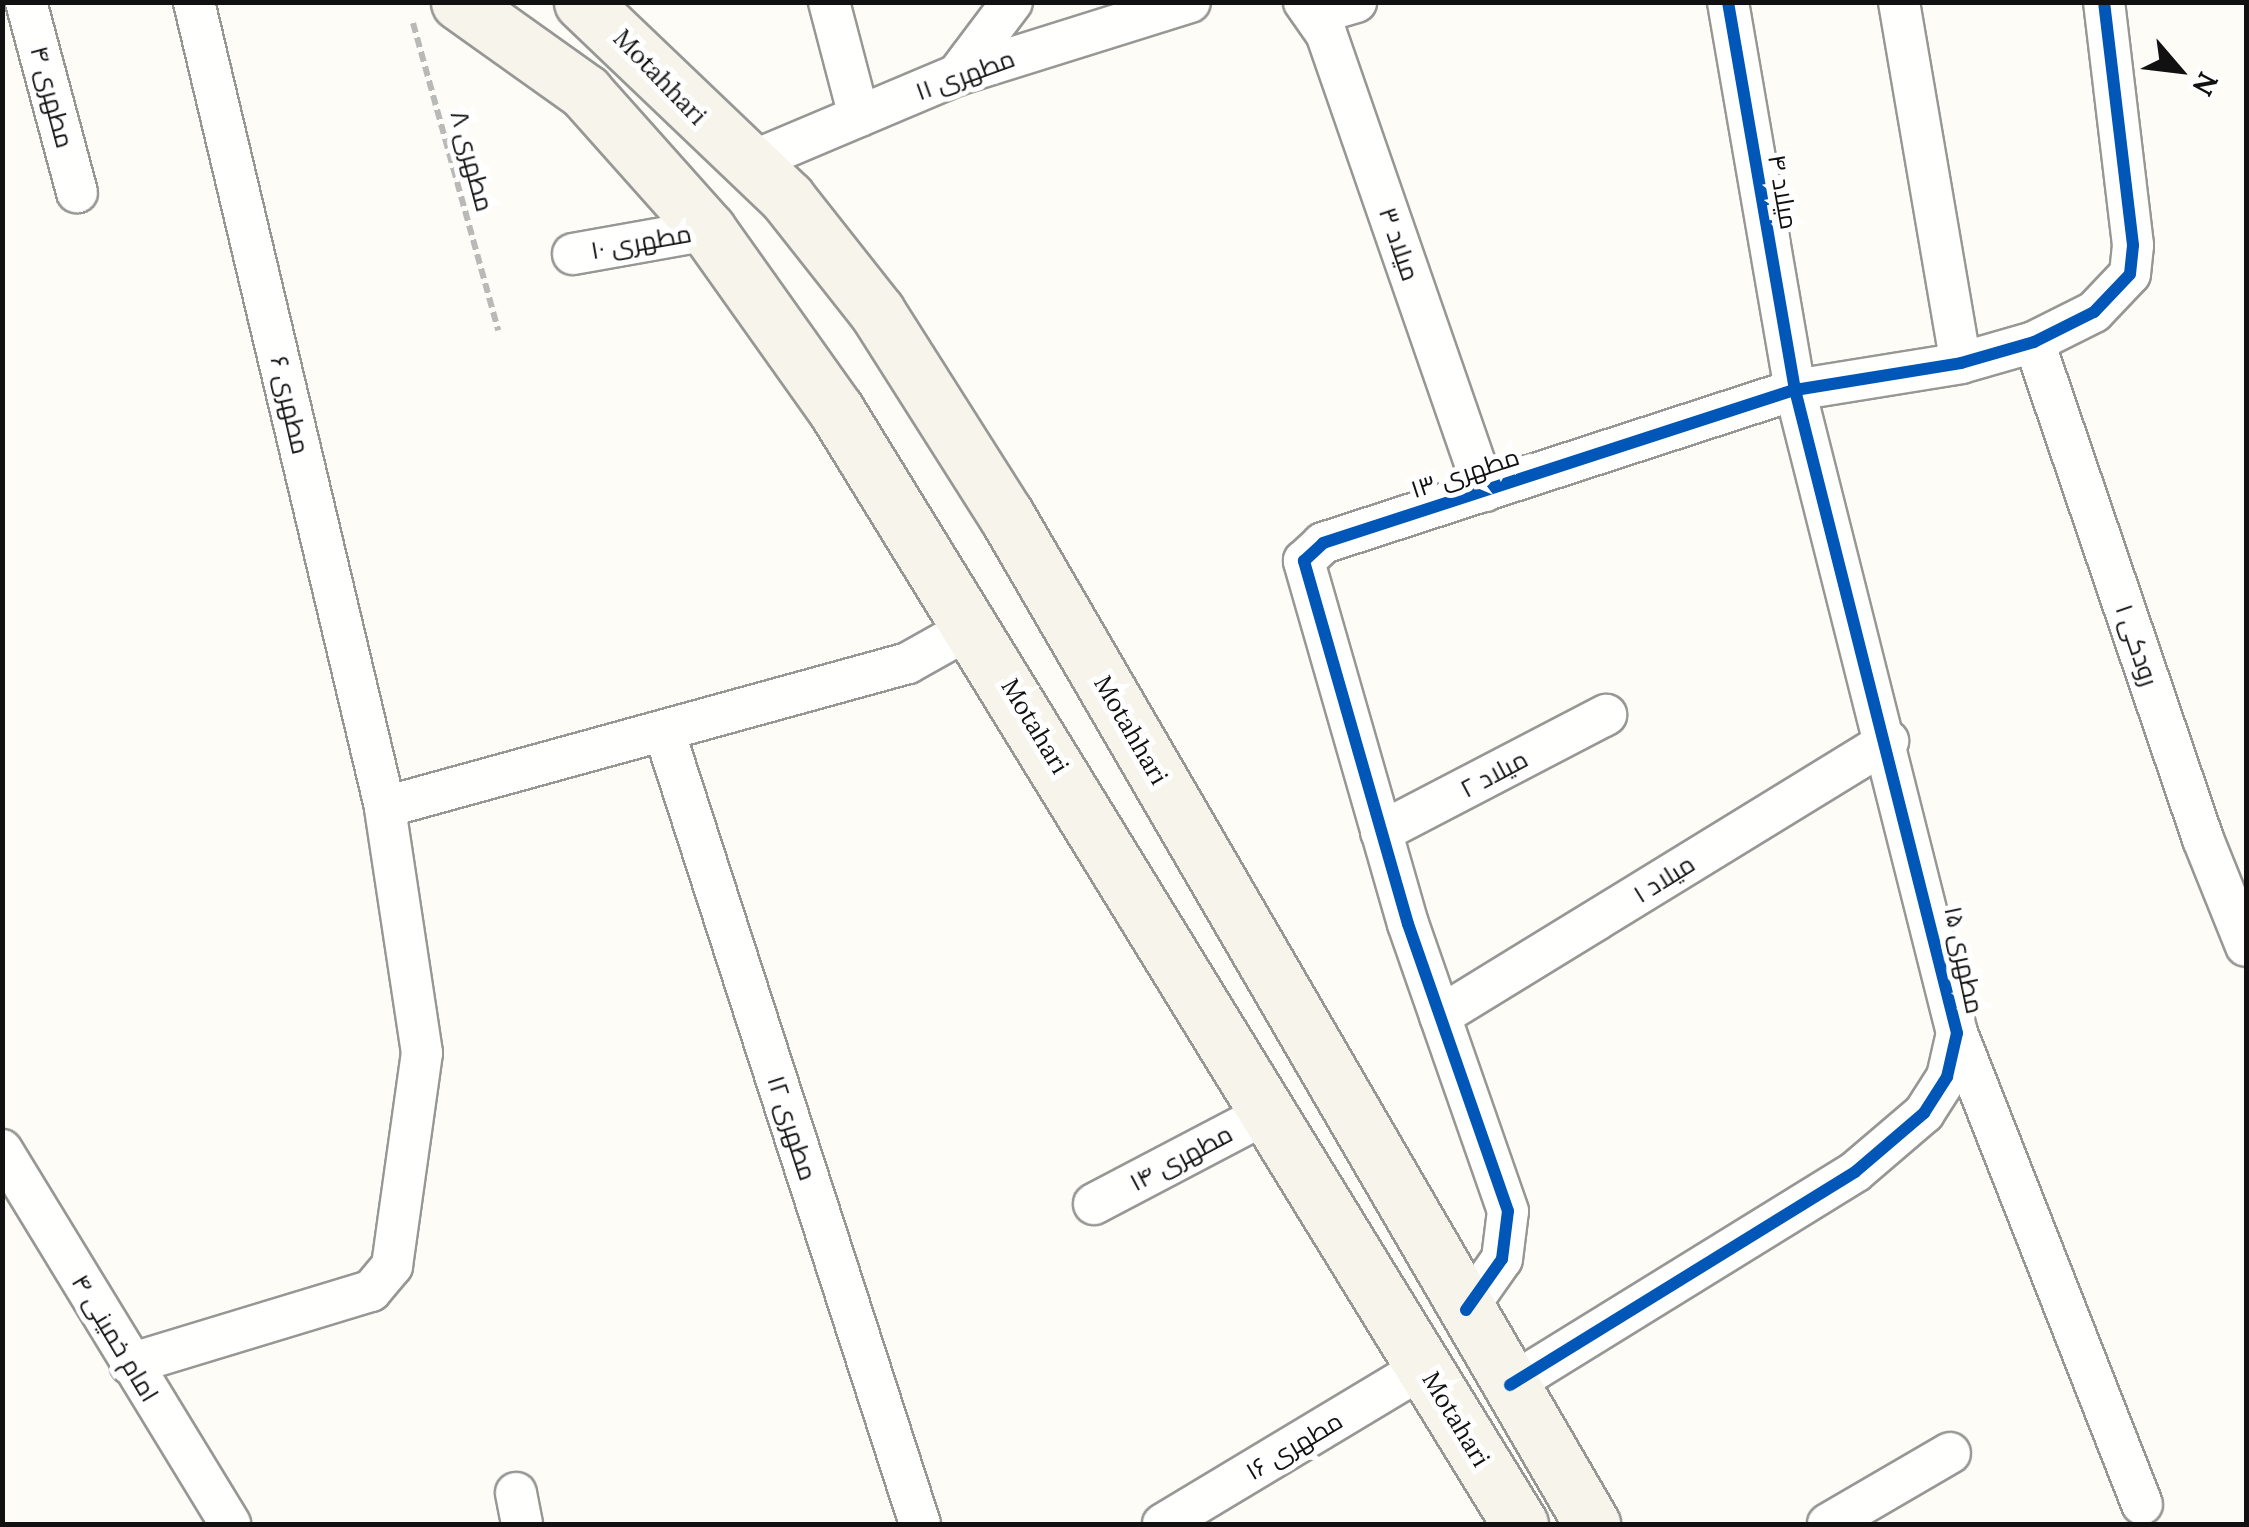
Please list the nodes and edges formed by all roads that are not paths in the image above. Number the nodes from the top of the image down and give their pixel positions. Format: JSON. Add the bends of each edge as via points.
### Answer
{"nodes":[{"id":1,"x":26,"y":2,"type":"edge"},
{"id":2,"x":194,"y":2,"type":"edge"},
{"id":3,"x":459,"y":2,"type":"edge"},
{"id":4,"x":582,"y":2,"type":"edge"},
{"id":5,"x":829,"y":2,"type":"edge"},
{"id":6,"x":1012,"y":2,"type":"edge"},
{"id":7,"x":1190,"y":2,"type":"edge"},
{"id":8,"x":1356,"y":2,"type":"edge"},
{"id":9,"x":1728,"y":2,"type":"edge"},
{"id":10,"x":1899,"y":2,"type":"edge"},
{"id":11,"x":2104,"y":2,"type":"edge"},
{"id":12,"x":1309,"y":8,"type":"edge"},
{"id":13,"x":957,"y":75,"type":"junction"},
{"id":14,"x":859,"y":116,"type":"junction"},
{"id":15,"x":746,"y":164,"type":"junction"},
{"id":16,"x":77,"y":192,"type":"dead end"},
{"id":17,"x":708,"y":230,"type":"junction"},
{"id":18,"x":573,"y":254,"type":"dead end"},
{"id":19,"x":2034,"y":342,"type":"junction"},
{"id":20,"x":1962,"y":363,"type":"junction"},
{"id":21,"x":1795,"y":390,"type":"junction"},
{"id":22,"x":1485,"y":491,"type":"junction"},
{"id":23,"x":974,"y":626,"type":"junction"},
{"id":24,"x":1606,"y":715,"type":"dead end"},
{"id":25,"x":664,"y":732,"type":"junction"},
{"id":26,"x":1888,"y":741,"type":"junction"},
{"id":27,"x":386,"y":807,"type":"junction"},
{"id":28,"x":1381,"y":832,"type":"junction"},
{"id":29,"x":2246,"y":946,"type":"edge"},
{"id":30,"x":1440,"y":1016,"type":"junction"},
{"id":31,"x":1957,"y":1033,"type":"junction"},
{"id":32,"x":1269,"y":1112,"type":"junction"},
{"id":33,"x":2,"y":1150,"type":"edge"},
{"id":34,"x":1094,"y":1204,"type":"dead end"},
{"id":35,"x":1466,"y":1310,"type":"junction"},
{"id":36,"x":130,"y":1364,"type":"junction"},
{"id":37,"x":1424,"y":1368,"type":"junction"},
{"id":38,"x":1510,"y":1385,"type":"junction"},
{"id":39,"x":1950,"y":1453,"type":"dead end"},
{"id":40,"x":2142,"y":1504,"type":"dead end"},
{"id":41,"x":230,"y":1524,"type":"edge"},
{"id":42,"x":920,"y":1524,"type":"edge"},
{"id":43,"x":1163,"y":1524,"type":"edge"},
{"id":44,"x":1520,"y":1524,"type":"edge"},
{"id":45,"x":1592,"y":1524,"type":"edge"},
{"id":46,"x":1828,"y":1524,"type":"edge"}],
"edges":[{"from":1,"to":16,"type":"street","name":"مطهری ۴"},
{"from":2,"to":27,"type":"street","name":"مطهری ۶"},
{"from":3,"to":17,"type":"main road","name":"Motahari","via":[[585,92]]},
{"from":4,"to":15,"type":"main road","name":"Motahhari"},
{"from":5,"to":14,"type":"street"},
{"from":6,"to":13,"type":"street"},
{"from":7,"to":13,"type":"street","name":"مطهری ۱۱"},
{"from":8,"to":12,"type":"street"},
{"from":9,"to":21,"type":"street","name":"میلاد ۴"},
{"from":10,"to":20,"type":"street"},
{"from":11,"to":19,"type":"street","name":"مطهری ۱۳","via":[[2133,245],[2130,274],[2094,312]]},
{"from":12,"to":22,"type":"street","name":"میلاد ۳"},
{"from":13,"to":14,"type":"street","name":"مطهری ۱۱"},
{"from":14,"to":15,"type":"street","name":"مطهری ۱۱"},
{"from":15,"to":35,"type":"main road","name":"Motahhari","via":[[788,198],[877,312],[1006,514]]},
{"from":17,"to":18,"type":"street","name":"مطهری ۱۰"},
{"from":17,"to":23,"type":"main road","name":"Motahari","via":[[836,410]]},
{"from":19,"to":20,"type":"street","name":"مطهری ۱۳"},
{"from":19,"to":29,"type":"street","name":"رودکی ۱"},
{"from":20,"to":21,"type":"street","name":"مطهری ۱۳"},
{"from":21,"to":22,"type":"street","name":"مطهری ۱۳"},
{"from":21,"to":26,"type":"street","name":"مطهری ۱۵"},
{"from":22,"to":28,"type":"street","name":"مطهری ۱۳","via":[[1323,544],[1304,561]]},
{"from":23,"to":25,"type":"street","via":[[908,663]]},
{"from":23,"to":32,"type":"main road","name":"Motahari"},
{"from":24,"to":28,"type":"street","name":"میلاد ۲"},
{"from":25,"to":27,"type":"street"},
{"from":25,"to":42,"type":"street","name":"مطهری ۱۲"},
{"from":26,"to":30,"type":"street","name":"میلاد ۱"},
{"from":26,"to":31,"type":"street","name":"مطهری ۱۵"},
{"from":27,"to":36,"type":"street","name":"مطهری ۶","via":[[422,1053],[392,1266],[370,1291],[348,1301]]},
{"from":28,"to":30,"type":"street","name":"مطهری ۱۳"},
{"from":30,"to":35,"type":"street","name":"مطهری ۱۳","via":[[1508,1211],[1502,1259]]},
{"from":31,"to":38,"type":"street","name":"مطهری ۱۵","via":[[1948,1077],[1924,1113],[1855,1172]]},
{"from":31,"to":40,"type":"street"},
{"from":32,"to":34,"type":"street","name":"مطهری ۱۴"},
{"from":32,"to":37,"type":"main road","name":"Motahari"},
{"from":33,"to":36,"type":"street","name":"امام خمینی ۴"},
{"from":35,"to":38,"type":"main road","name":"Motahhari"},
{"from":36,"to":41,"type":"street","name":"امام خمینی ۴"},
{"from":37,"to":43,"type":"street","name":"مطهری ۱۶"},
{"from":37,"to":44,"type":"main road","name":"Motahari"},
{"from":38,"to":45,"type":"main road","name":"Motahhari"},
{"from":39,"to":46,"type":"street"}]}
